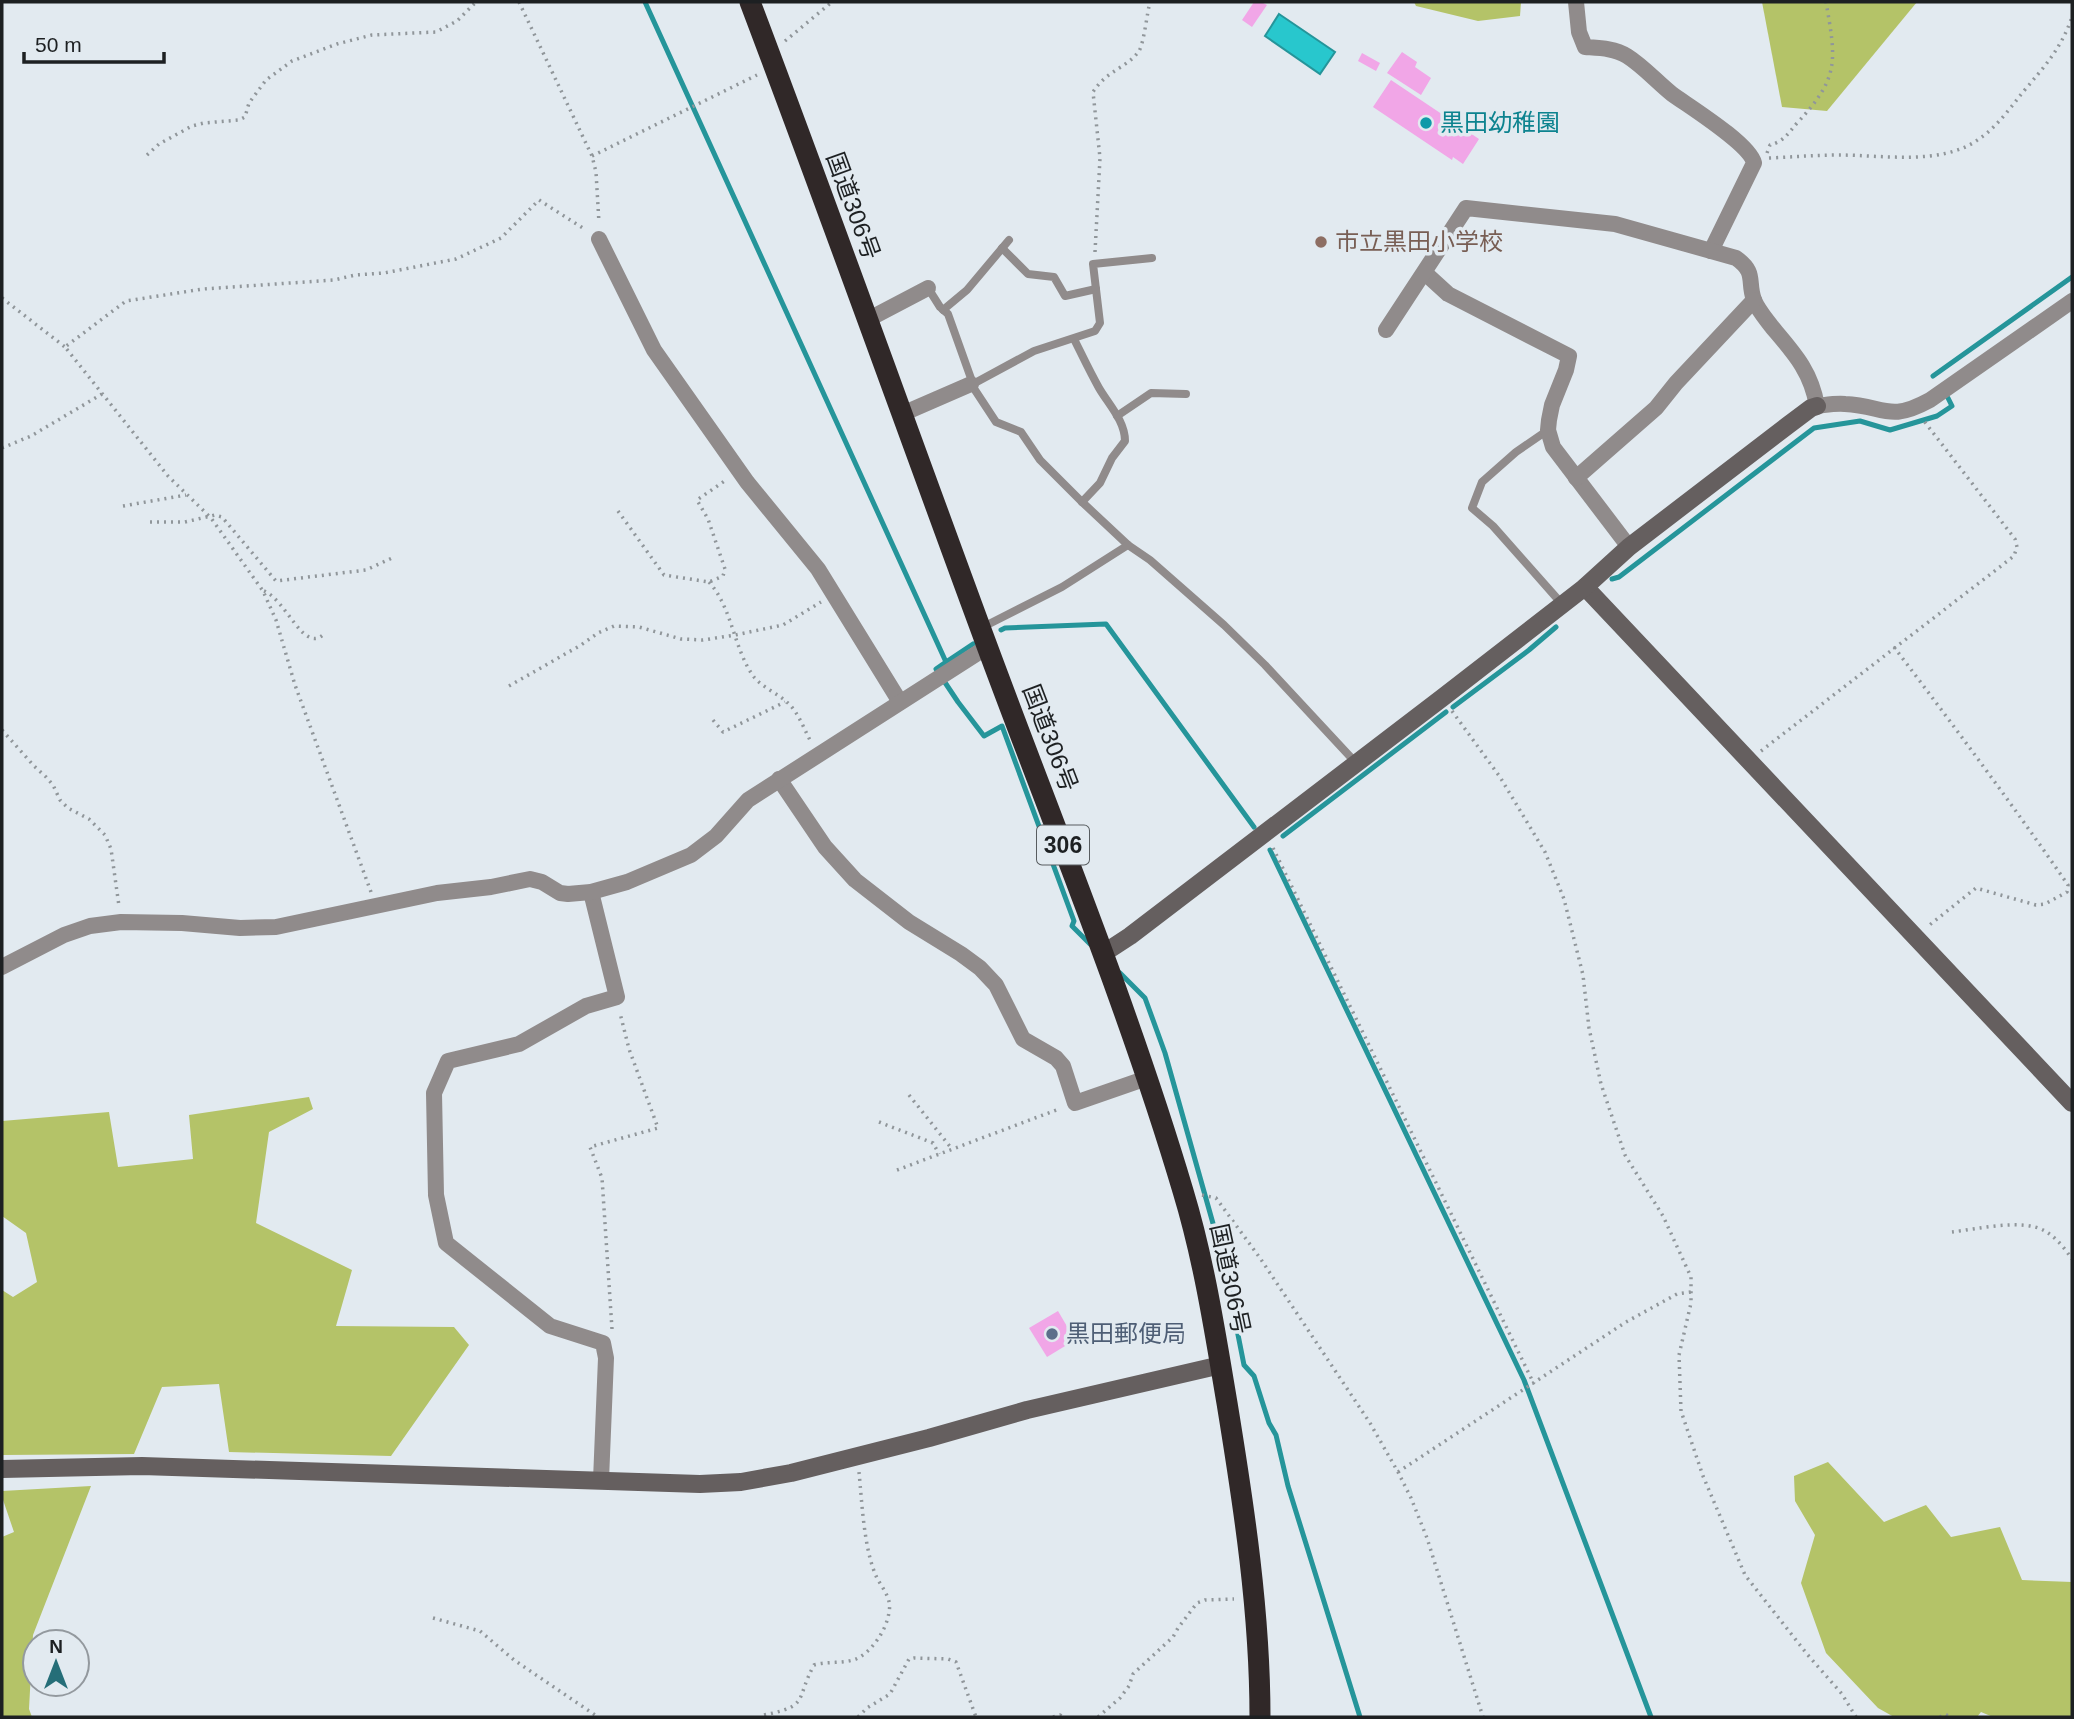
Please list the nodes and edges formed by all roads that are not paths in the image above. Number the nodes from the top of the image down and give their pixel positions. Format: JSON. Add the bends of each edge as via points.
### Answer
{"nodes":[{"id":1,"x":750,"y":2,"type":"edge"},
{"id":2,"x":1576,"y":2,"type":"edge"},
{"id":3,"x":599,"y":239,"type":"road end"},
{"id":4,"x":1009,"y":240,"type":"dead end"},
{"id":5,"x":1002,"y":248,"type":"junction"},
{"id":6,"x":1711,"y":251,"type":"junction"},
{"id":7,"x":1152,"y":258,"type":"dead end"},
{"id":8,"x":1425,"y":273,"type":"junction"},
{"id":9,"x":928,"y":288,"type":"joint"},
{"id":10,"x":1096,"y":289,"type":"junction"},
{"id":11,"x":1754,"y":300,"type":"junction"},
{"id":12,"x":2072,"y":301,"type":"edge"},
{"id":13,"x":943,"y":310,"type":"junction"},
{"id":14,"x":867,"y":320,"type":"junction"},
{"id":15,"x":1386,"y":330,"type":"dead end"},
{"id":16,"x":1074,"y":339,"type":"junction"},
{"id":17,"x":972,"y":384,"type":"junction"},
{"id":18,"x":1186,"y":394,"type":"dead end"},
{"id":19,"x":1817,"y":405,"type":"junction"},
{"id":20,"x":902,"y":414,"type":"junction"},
{"id":21,"x":1117,"y":416,"type":"junction"},
{"id":22,"x":1548,"y":430,"type":"junction"},
{"id":23,"x":1576,"y":478,"type":"junction"},
{"id":24,"x":1082,"y":502,"type":"junction"},
{"id":25,"x":1128,"y":545,"type":"junction"},
{"id":26,"x":1629,"y":547,"type":"junction"},
{"id":27,"x":1585,"y":587,"type":"junction"},
{"id":28,"x":1562,"y":604,"type":"junction"},
{"id":29,"x":984,"y":638,"type":"junction"},
{"id":30,"x":900,"y":702,"type":"junction"},
{"id":31,"x":1357,"y":764,"type":"junction"},
{"id":32,"x":779,"y":779,"type":"junction"},
{"id":33,"x":591,"y":892,"type":"junction"},
{"id":34,"x":1104,"y":953,"type":"junction"},
{"id":35,"x":2,"y":967,"type":"edge"},
{"id":36,"x":1147,"y":1079,"type":"junction"},
{"id":37,"x":2072,"y":1103,"type":"edge"},
{"id":38,"x":1220,"y":1365,"type":"junction"},
{"id":39,"x":2,"y":1469,"type":"edge"},
{"id":40,"x":601,"y":1480,"type":"junction"},
{"id":41,"x":1260,"y":1717,"type":"edge"}],
"edges":[{"from":1,"to":14,"type":"highway","name":"国道306号","number":"306"},
{"from":2,"to":6,"type":"street","via":[[1584,47],[1626,55],[1753,158]]},
{"from":3,"to":30,"type":"street","via":[[654,350],[739,471],[818,569]]},
{"from":4,"to":5,"type":"lane"},
{"from":5,"to":10,"type":"lane","via":[[1028,274],[1054,277],[1065,296]]},
{"from":5,"to":13,"type":"lane","via":[[967,290]]},
{"from":6,"to":8,"type":"street","via":[[1615,224],[1466,208]]},
{"from":6,"to":11,"type":"street","via":[[1745,265],[1751,274]]},
{"from":7,"to":10,"type":"lane","via":[[1093,264]]},
{"from":8,"to":15,"type":"street"},
{"from":8,"to":22,"type":"street","via":[[1448,294],[1569,356]]},
{"from":9,"to":13,"type":"lane"},
{"from":9,"to":14,"type":"street"},
{"from":10,"to":16,"type":"lane","via":[[1100,323],[1091,333]]},
{"from":11,"to":19,"type":"street","via":[[1803,365]]},
{"from":11,"to":23,"type":"street","via":[[1656,408]]},
{"from":12,"to":19,"type":"street","via":[[1914,409],[1886,413],[1844,404]]},
{"from":13,"to":17,"type":"lane"},
{"from":14,"to":20,"type":"highway","name":"国道306号","number":"306"},
{"from":16,"to":17,"type":"lane","via":[[1034,351]]},
{"from":16,"to":21,"type":"lane"},
{"from":17,"to":20,"type":"street"},
{"from":17,"to":24,"type":"lane","via":[[996,422],[1021,432],[1040,460]]},
{"from":18,"to":21,"type":"lane","via":[[1151,393]]},
{"from":19,"to":26,"type":"street"},
{"from":20,"to":29,"type":"highway","name":"国道306号","number":"306"},
{"from":21,"to":24,"type":"lane","via":[[1125,441],[1100,483]]},
{"from":22,"to":23,"type":"street","via":[[1553,447]]},
{"from":22,"to":28,"type":"lane","via":[[1482,482],[1472,508]]},
{"from":23,"to":26,"type":"street"},
{"from":24,"to":25,"type":"lane"},
{"from":25,"to":29,"type":"lane"},
{"from":25,"to":31,"type":"lane","via":[[1224,625]]},
{"from":26,"to":27,"type":"street"},
{"from":27,"to":28,"type":"street"},
{"from":27,"to":37,"type":"street"},
{"from":28,"to":31,"type":"street"},
{"from":29,"to":30,"type":"street"},
{"from":29,"to":34,"type":"highway","name":"国道306号","number":"306"},
{"from":30,"to":32,"type":"street"},
{"from":31,"to":34,"type":"street"},
{"from":32,"to":33,"type":"street","via":[[748,800],[716,836],[691,855]]},
{"from":32,"to":36,"type":"street","via":[[837,863],[909,922],[980,968],[996,985],[1023,1039],[1063,1066],[1075,1103]]},
{"from":33,"to":35,"type":"street","via":[[560,892],[530,879],[437,893],[276,927],[121,922],[64,935]]},
{"from":33,"to":40,"type":"street","via":[[617,997],[586,1006],[519,1044],[448,1060],[434,1093],[436,1195],[446,1243],[550,1326],[603,1343]]},
{"from":34,"to":36,"type":"highway","name":"国道306号","number":"306"},
{"from":36,"to":38,"type":"highway","name":"国道306号","number":"306","via":[[1202,1263]]},
{"from":38,"to":40,"type":"street","via":[[791,1473],[719,1484]]},
{"from":38,"to":41,"type":"highway","name":"国道306号","number":"306","via":[[1254,1599]]},
{"from":39,"to":40,"type":"street","via":[[142,1466]]}]}
